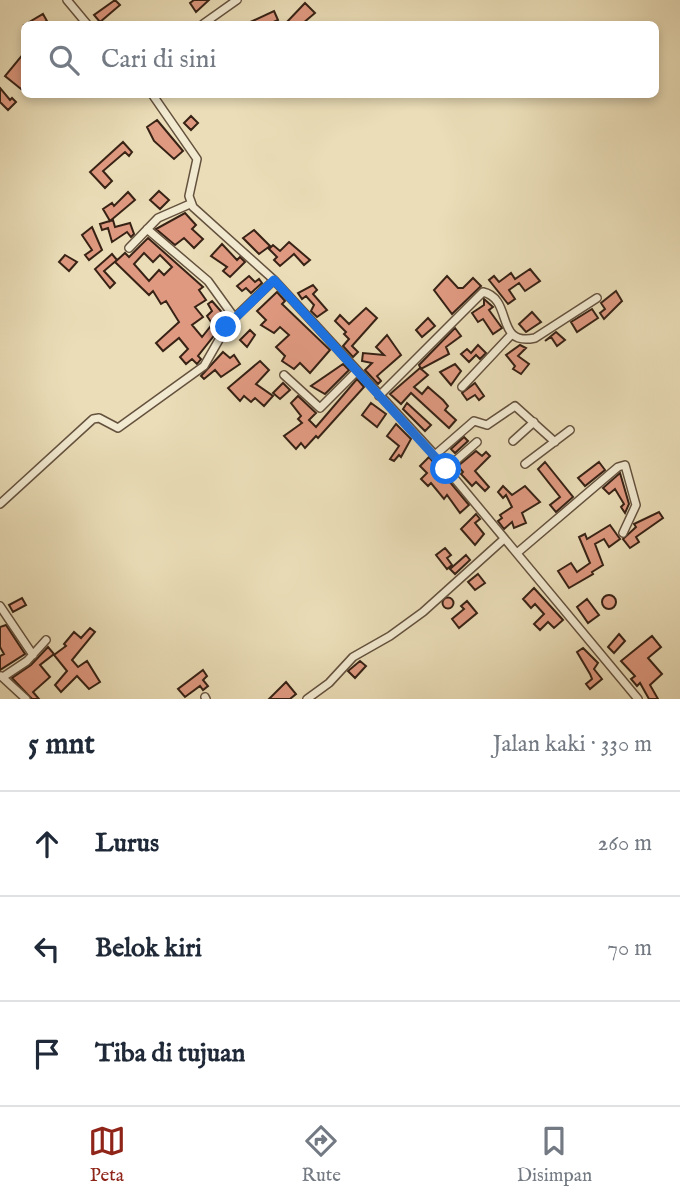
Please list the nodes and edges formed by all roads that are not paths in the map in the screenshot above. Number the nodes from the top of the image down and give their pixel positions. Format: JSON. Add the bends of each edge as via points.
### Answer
{"nodes":[{"id":1,"x":67,"y":0,"type":"edge"},
{"id":2,"x":237,"y":0,"type":"edge"},
{"id":3,"x":80,"y":21,"type":"edge"},
{"id":4,"x":207,"y":21,"type":"edge"},
{"id":5,"x":155,"y":98,"type":"edge"},
{"id":6,"x":190,"y":204,"type":"junction"},
{"id":7,"x":147,"y":229,"type":"junction"},
{"id":8,"x":129,"y":248,"type":"dead end"},
{"id":9,"x":274,"y":280,"type":"junction"},
{"id":10,"x":597,"y":298,"type":"dead end"},
{"id":11,"x":234,"y":317,"type":"junction"},
{"id":12,"x":511,"y":335,"type":"junction"},
{"id":13,"x":356,"y":372,"type":"junction"},
{"id":14,"x":284,"y":375,"type":"dead end"},
{"id":15,"x":462,"y":387,"type":"dead end"},
{"id":16,"x":379,"y":396,"type":"junction"},
{"id":17,"x":534,"y":422,"type":"junction"},
{"id":18,"x":570,"y":430,"type":"dead end"},
{"id":19,"x":513,"y":441,"type":"dead end"},
{"id":20,"x":477,"y":442,"type":"dead end"},
{"id":21,"x":555,"y":442,"type":"junction"},
{"id":22,"x":435,"y":455,"type":"junction"},
{"id":23,"x":525,"y":464,"type":"dead end"},
{"id":24,"x":446,"y":469,"type":"junction"},
{"id":25,"x":0,"y":504,"type":"edge"},
{"id":26,"x":623,"y":533,"type":"dead end"},
{"id":27,"x":504,"y":539,"type":"junction"},
{"id":28,"x":517,"y":553,"type":"junction"},
{"id":29,"x":0,"y":606,"type":"edge"},
{"id":30,"x":46,"y":640,"type":"dead end"},
{"id":31,"x":33,"y":655,"type":"junction"},
{"id":32,"x":2,"y":676,"type":"edge"},
{"id":33,"x":312,"y":697,"type":"edge"},
{"id":34,"x":26,"y":699,"type":"edge"},
{"id":35,"x":638,"y":699,"type":"edge"}],
"edges":[{"from":1,"to":3,"type":"street"},
{"from":2,"to":4,"type":"street"},
{"from":5,"to":6,"type":"street","via":[[197,159]]},
{"from":6,"to":7,"type":"street","via":[[163,214]]},
{"from":6,"to":9,"type":"street"},
{"from":7,"to":8,"type":"street"},
{"from":7,"to":11,"type":"street","via":[[208,281]]},
{"from":9,"to":11,"type":"street"},
{"from":9,"to":13,"type":"street"},
{"from":10,"to":12,"type":"street","via":[[535,338],[523,341]]},
{"from":11,"to":25,"type":"street","via":[[209,361],[196,373],[118,428],[93,419]]},
{"from":12,"to":15,"type":"street"},
{"from":12,"to":16,"type":"street","via":[[505,315],[483,292]]},
{"from":13,"to":14,"type":"street","via":[[320,408]]},
{"from":13,"to":16,"type":"street"},
{"from":16,"to":22,"type":"street"},
{"from":17,"to":19,"type":"street"},
{"from":17,"to":21,"type":"street"},
{"from":17,"to":22,"type":"street","via":[[515,406],[487,425],[474,421]]},
{"from":18,"to":21,"type":"street"},
{"from":20,"to":24,"type":"street"},
{"from":21,"to":23,"type":"street"},
{"from":22,"to":24,"type":"street"},
{"from":24,"to":27,"type":"street"},
{"from":26,"to":28,"type":"street","via":[[636,505],[626,466],[618,467]]},
{"from":27,"to":28,"type":"street"},
{"from":27,"to":33,"type":"street","via":[[423,612],[353,657]]},
{"from":28,"to":35,"type":"street"},
{"from":29,"to":31,"type":"street"},
{"from":30,"to":31,"type":"street"},
{"from":31,"to":32,"type":"street"},
{"from":32,"to":34,"type":"street"}]}
